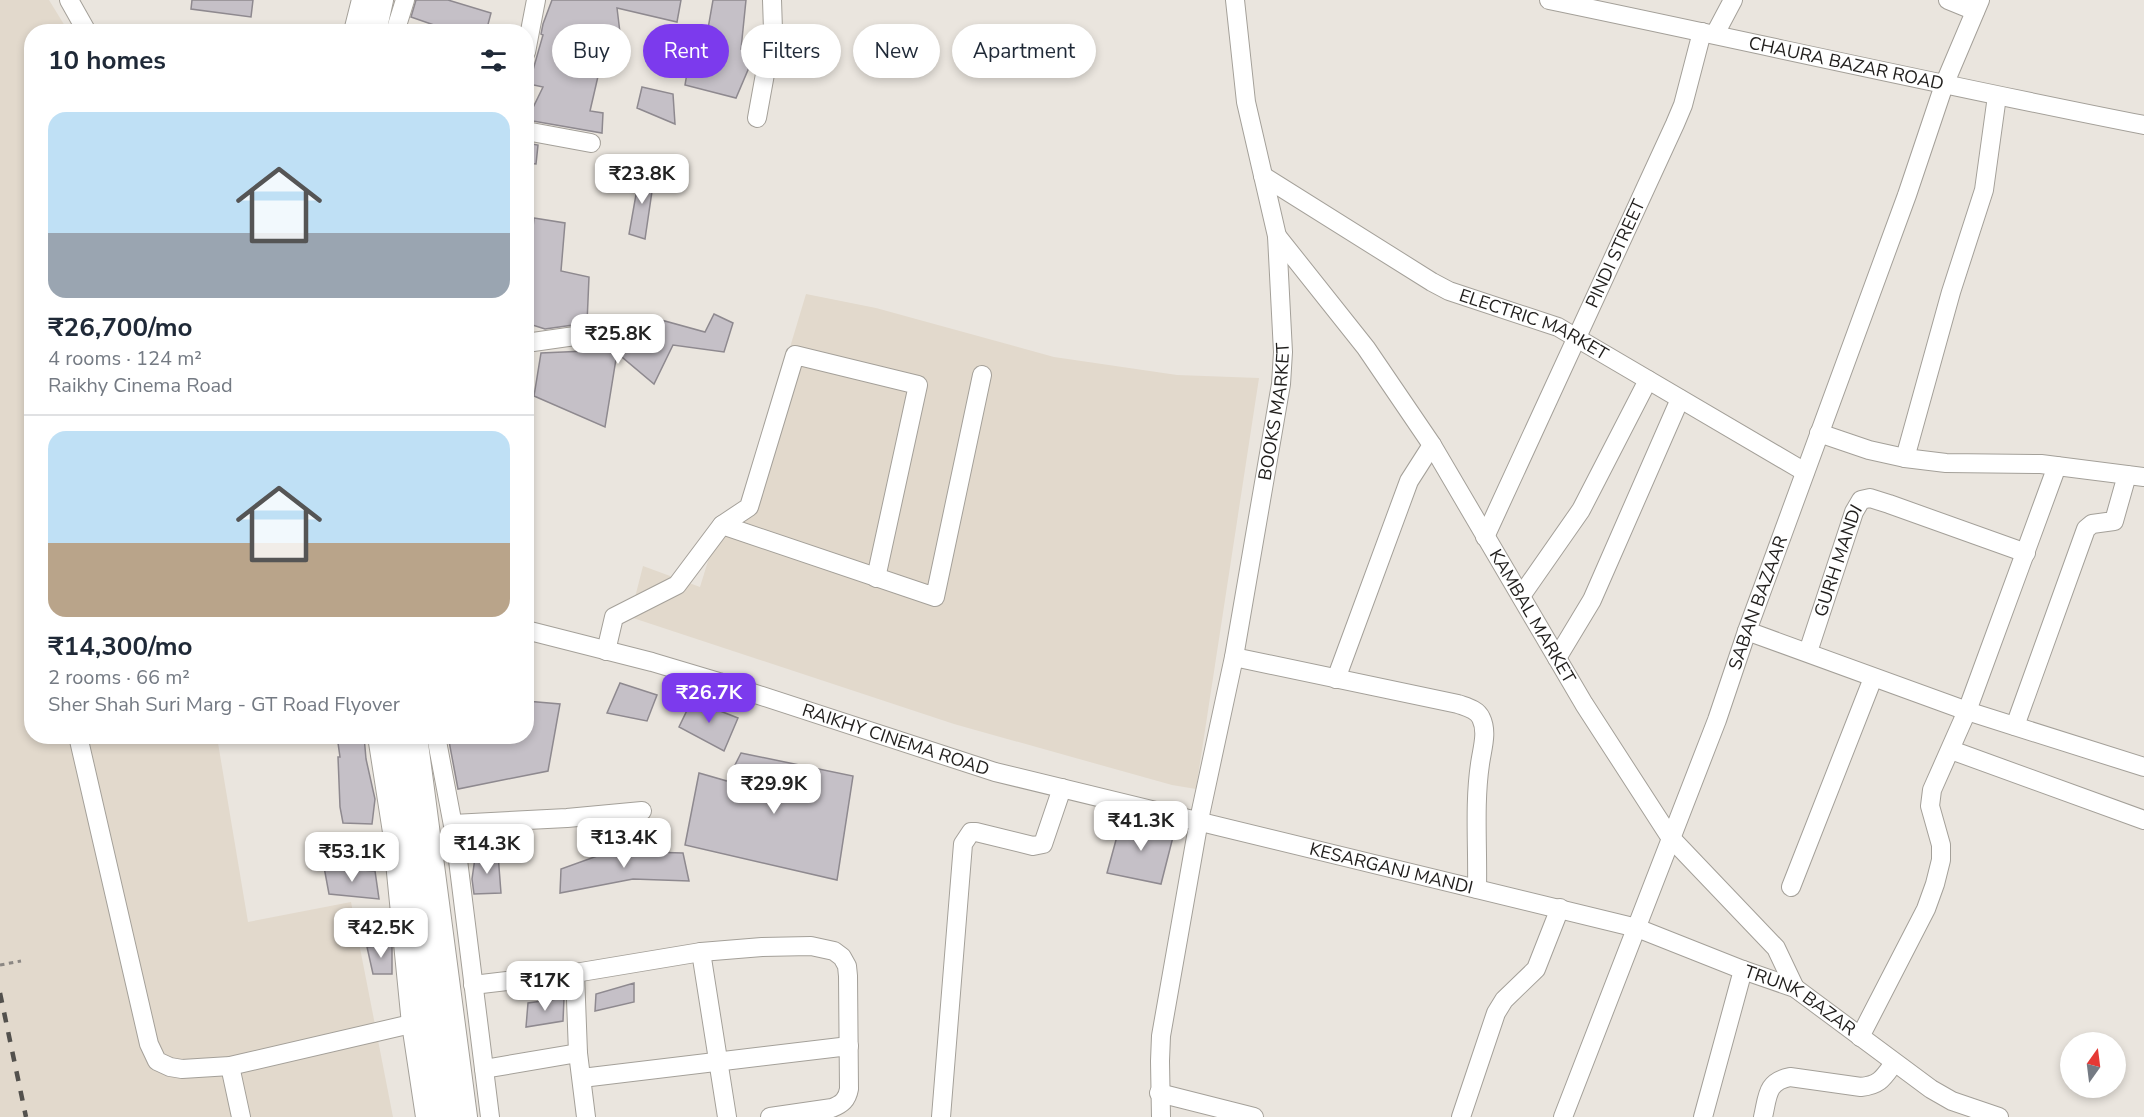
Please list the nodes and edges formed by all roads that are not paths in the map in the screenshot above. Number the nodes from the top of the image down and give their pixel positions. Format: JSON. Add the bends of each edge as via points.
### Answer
{"nodes":[{"id":1,"x":69,"y":0,"type":"edge"},
{"id":2,"x":353,"y":0,"type":"edge"},
{"id":3,"x":364,"y":0,"type":"edge"},
{"id":4,"x":381,"y":0,"type":"edge"},
{"id":5,"x":405,"y":0,"type":"edge"},
{"id":6,"x":536,"y":0,"type":"edge"},
{"id":7,"x":771,"y":0,"type":"edge"},
{"id":8,"x":1235,"y":0,"type":"edge"},
{"id":9,"x":1549,"y":0,"type":"edge"},
{"id":10,"x":1732,"y":0,"type":"edge"},
{"id":11,"x":1948,"y":0,"type":"edge"},
{"id":12,"x":1978,"y":5,"type":"edge"},
{"id":13,"x":82,"y":24,"type":"edge"},
{"id":14,"x":346,"y":24,"type":"edge"},
{"id":15,"x":358,"y":24,"type":"edge"},
{"id":16,"x":376,"y":24,"type":"edge"},
{"id":17,"x":398,"y":24,"type":"edge"},
{"id":18,"x":531,"y":24,"type":"edge"},
{"id":19,"x":1709,"y":33,"type":"junction"},
{"id":20,"x":1944,"y":85,"type":"junction"},
{"id":21,"x":1997,"y":96,"type":"junction"},
{"id":22,"x":758,"y":118,"type":"dead end"},
{"id":23,"x":2144,"y":125,"type":"edge"},
{"id":24,"x":534,"y":132,"type":"edge"},
{"id":25,"x":591,"y":143,"type":"dead end"},
{"id":26,"x":1263,"y":176,"type":"junction"},
{"id":27,"x":1277,"y":236,"type":"junction"},
{"id":28,"x":603,"y":332,"type":"dead end"},
{"id":29,"x":1578,"y":338,"type":"junction"},
{"id":30,"x":534,"y":342,"type":"edge"},
{"id":31,"x":982,"y":375,"type":"dead end"},
{"id":32,"x":1648,"y":380,"type":"junction"},
{"id":33,"x":1680,"y":399,"type":"junction"},
{"id":34,"x":1819,"y":433,"type":"junction"},
{"id":35,"x":1432,"y":445,"type":"junction"},
{"id":36,"x":1905,"y":458,"type":"junction"},
{"id":37,"x":2056,"y":466,"type":"junction"},
{"id":38,"x":1805,"y":472,"type":"junction"},
{"id":39,"x":2135,"y":476,"type":"edge"},
{"id":40,"x":722,"y":525,"type":"junction"},
{"id":41,"x":1485,"y":537,"type":"junction"},
{"id":42,"x":2026,"y":554,"type":"junction"},
{"id":43,"x":876,"y":578,"type":"junction"},
{"id":44,"x":1521,"y":596,"type":"junction"},
{"id":45,"x":1747,"y":630,"type":"junction"},
{"id":46,"x":534,"y":632,"type":"edge"},
{"id":47,"x":606,"y":651,"type":"junction"},
{"id":48,"x":1808,"y":652,"type":"junction"},
{"id":49,"x":1234,"y":657,"type":"junction"},
{"id":50,"x":1557,"y":658,"type":"junction"},
{"id":51,"x":1873,"y":678,"type":"junction"},
{"id":52,"x":1336,"y":679,"type":"junction"},
{"id":53,"x":1967,"y":711,"type":"junction"},
{"id":54,"x":2015,"y":726,"type":"junction"},
{"id":55,"x":80,"y":744,"type":"edge"},
{"id":56,"x":378,"y":744,"type":"edge"},
{"id":57,"x":394,"y":744,"type":"edge"},
{"id":58,"x":416,"y":744,"type":"edge"},
{"id":59,"x":437,"y":744,"type":"edge"},
{"id":60,"x":1951,"y":750,"type":"junction"},
{"id":61,"x":2144,"y":767,"type":"edge"},
{"id":62,"x":1062,"y":788,"type":"junction"},
{"id":63,"x":642,"y":811,"type":"dead end"},
{"id":64,"x":1199,"y":820,"type":"junction"},
{"id":65,"x":2144,"y":820,"type":"edge"},
{"id":66,"x":453,"y":824,"type":"junction"},
{"id":67,"x":1670,"y":837,"type":"junction"},
{"id":68,"x":1791,"y":887,"type":"dead end"},
{"id":69,"x":1477,"y":889,"type":"junction"},
{"id":70,"x":1560,"y":908,"type":"junction"},
{"id":71,"x":1585,"y":914,"type":"joint"},
{"id":72,"x":1638,"y":928,"type":"junction"},
{"id":73,"x":701,"y":952,"type":"junction"},
{"id":74,"x":1743,"y":970,"type":"junction"},
{"id":75,"x":575,"y":973,"type":"junction"},
{"id":76,"x":473,"y":985,"type":"junction"},
{"id":77,"x":1795,"y":988,"type":"junction"},
{"id":78,"x":411,"y":1024,"type":"junction"},
{"id":79,"x":1860,"y":1037,"type":"junction"},
{"id":80,"x":849,"y":1046,"type":"junction"},
{"id":81,"x":578,"y":1053,"type":"junction"},
{"id":82,"x":718,"y":1060,"type":"junction"},
{"id":83,"x":1894,"y":1063,"type":"junction"},
{"id":84,"x":230,"y":1066,"type":"junction"},
{"id":85,"x":484,"y":1069,"type":"junction"},
{"id":86,"x":582,"y":1078,"type":"junction"},
{"id":87,"x":1159,"y":1093,"type":"junction"},
{"id":88,"x":1989,"y":1115,"type":"edge"},
{"id":89,"x":241,"y":1117,"type":"edge"},
{"id":90,"x":425,"y":1117,"type":"edge"},
{"id":91,"x":442,"y":1117,"type":"edge"},
{"id":92,"x":465,"y":1117,"type":"edge"},
{"id":93,"x":490,"y":1117,"type":"edge"},
{"id":94,"x":586,"y":1117,"type":"edge"},
{"id":95,"x":727,"y":1117,"type":"edge"},
{"id":96,"x":770,"y":1117,"type":"edge"},
{"id":97,"x":941,"y":1117,"type":"edge"},
{"id":98,"x":1161,"y":1117,"type":"edge"},
{"id":99,"x":1254,"y":1117,"type":"edge"},
{"id":100,"x":1461,"y":1117,"type":"edge"},
{"id":101,"x":1563,"y":1117,"type":"edge"},
{"id":102,"x":1703,"y":1117,"type":"edge"},
{"id":103,"x":1763,"y":1117,"type":"edge"}],
"edges":[{"from":1,"to":13,"type":"street"},
{"from":2,"to":14,"type":"street"},
{"from":3,"to":15,"type":"main road"},
{"from":4,"to":16,"type":"main road"},
{"from":5,"to":17,"type":"street"},
{"from":6,"to":18,"type":"street"},
{"from":7,"to":22,"type":"street","via":[[773,30]]},
{"from":8,"to":26,"type":"street","name":"BOOKS MARKET","via":[[1246,102]]},
{"from":9,"to":19,"type":"street","name":"CHAURA BAZAR ROAD"},
{"from":10,"to":19,"type":"street","name":"PINDI STREET"},
{"from":11,"to":12,"type":"street"},
{"from":12,"to":20,"type":"street","name":"SABAN BAZAAR"},
{"from":19,"to":20,"type":"street","name":"CHAURA BAZAR ROAD"},
{"from":19,"to":29,"type":"street","name":"PINDI STREET","via":[[1675,124]]},
{"from":20,"to":21,"type":"street","name":"CHAURA BAZAR ROAD"},
{"from":20,"to":34,"type":"street","name":"SABAN BAZAAR"},
{"from":21,"to":23,"type":"street","name":"CHAURA BAZAR ROAD"},
{"from":21,"to":36,"type":"street","via":[[1984,190]]},
{"from":24,"to":25,"type":"street"},
{"from":26,"to":27,"type":"street","name":"BOOKS MARKET"},
{"from":26,"to":29,"type":"street","name":"ELECTRIC MARKET","via":[[1441,287],[1531,317]]},
{"from":27,"to":35,"type":"street","name":"KAMBAL MARKET","via":[[1366,348]]},
{"from":27,"to":49,"type":"street","name":"BOOKS MARKET","via":[[1281,384]]},
{"from":28,"to":30,"type":"street"},
{"from":29,"to":32,"type":"street","name":"ELECTRIC MARKET"},
{"from":29,"to":41,"type":"street","name":"PINDI STREET"},
{"from":31,"to":43,"type":"street","via":[[935,597]]},
{"from":32,"to":33,"type":"street","name":"ELECTRIC MARKET"},
{"from":32,"to":44,"type":"street","via":[[1581,510]]},
{"from":33,"to":38,"type":"street","name":"ELECTRIC MARKET"},
{"from":33,"to":50,"type":"street","via":[[1592,600]]},
{"from":34,"to":36,"type":"street"},
{"from":34,"to":38,"type":"street","name":"SABAN BAZAAR"},
{"from":35,"to":41,"type":"street","name":"KAMBAL MARKET"},
{"from":35,"to":52,"type":"street","via":[[1409,481]]},
{"from":36,"to":37,"type":"street"},
{"from":37,"to":39,"type":"street"},
{"from":37,"to":42,"type":"street"},
{"from":38,"to":45,"type":"street","name":"SABAN BAZAAR"},
{"from":39,"to":54,"type":"street","via":[[2114,521],[2092,524],[2086,529]]},
{"from":40,"to":43,"type":"street"},
{"from":40,"to":43,"type":"street","via":[[749,507],[795,355],[918,385]]},
{"from":40,"to":47,"type":"street","via":[[678,585],[614,617]]},
{"from":41,"to":44,"type":"street","name":"KAMBAL MARKET"},
{"from":42,"to":48,"type":"street","name":"GURH MANDI","via":[[1889,504],[1870,498],[1861,500]]},
{"from":42,"to":53,"type":"street"},
{"from":44,"to":50,"type":"street","name":"KAMBAL MARKET"},
{"from":45,"to":48,"type":"street"},
{"from":45,"to":67,"type":"street","name":"SABAN BAZAAR","via":[[1717,720]]},
{"from":46,"to":47,"type":"street","name":"RAIKHY CINEMA ROAD"},
{"from":47,"to":62,"type":"street","name":"RAIKHY CINEMA ROAD","via":[[719,682],[995,772]]},
{"from":48,"to":51,"type":"street"},
{"from":49,"to":52,"type":"street"},
{"from":49,"to":64,"type":"street","name":"BOOKS MARKET"},
{"from":50,"to":67,"type":"street","name":"KAMBAL MARKET"},
{"from":51,"to":53,"type":"street"},
{"from":51,"to":68,"type":"street"},
{"from":52,"to":69,"type":"street","via":[[1458,704],[1480,716],[1484,738],[1478,789]]},
{"from":53,"to":54,"type":"street"},
{"from":53,"to":60,"type":"street"},
{"from":54,"to":61,"type":"street"},
{"from":55,"to":84,"type":"street","via":[[149,1044],[157,1060],[170,1067]]},
{"from":56,"to":78,"type":"street","via":[[392,832]]},
{"from":57,"to":91,"type":"main road"},
{"from":58,"to":92,"type":"main road"},
{"from":59,"to":66,"type":"street"},
{"from":60,"to":65,"type":"street"},
{"from":60,"to":79,"type":"street","via":[[1931,797],[1941,845],[1935,884]]},
{"from":62,"to":64,"type":"street","name":"RAIKHY CINEMA ROAD"},
{"from":62,"to":97,"type":"street","via":[[1043,844],[1033,846],[971,832],[963,844]]},
{"from":63,"to":66,"type":"street"},
{"from":64,"to":69,"type":"street","name":"KESARGANJ MANDI"},
{"from":64,"to":87,"type":"street","name":"BOOKS MARKET","via":[[1161,1036]]},
{"from":66,"to":76,"type":"street"},
{"from":67,"to":72,"type":"street","name":"SABAN BAZAAR"},
{"from":67,"to":77,"type":"street","name":"KAMBAL MARKET","via":[[1776,948]]},
{"from":69,"to":70,"type":"street","name":"KESARGANJ MANDI"},
{"from":70,"to":71,"type":"street","name":"KESARGANJ MANDI"},
{"from":70,"to":100,"type":"street","via":[[1536,969],[1514,988],[1496,1013]]},
{"from":71,"to":72,"type":"street","name":"TRUNK BAZAR"},
{"from":72,"to":74,"type":"street","name":"TRUNK BAZAR"},
{"from":72,"to":101,"type":"street","name":"SABAN BAZAAR"},
{"from":73,"to":75,"type":"street"},
{"from":73,"to":80,"type":"street","via":[[791,946],[834,951],[847,966]]},
{"from":73,"to":82,"type":"street"},
{"from":74,"to":77,"type":"street","name":"TRUNK BAZAR"},
{"from":74,"to":102,"type":"street"},
{"from":75,"to":76,"type":"street"},
{"from":75,"to":81,"type":"street"},
{"from":76,"to":85,"type":"street"},
{"from":77,"to":79,"type":"street","name":"TRUNK BAZAR"},
{"from":78,"to":84,"type":"street"},
{"from":78,"to":90,"type":"street"},
{"from":79,"to":83,"type":"street","name":"TRUNK BAZAR"},
{"from":80,"to":82,"type":"street"},
{"from":80,"to":96,"type":"street","via":[[849,1089],[841,1104]]},
{"from":81,"to":85,"type":"street"},
{"from":81,"to":86,"type":"street"},
{"from":82,"to":86,"type":"street"},
{"from":82,"to":95,"type":"street"},
{"from":83,"to":88,"type":"street","name":"TRUNK BAZAR","via":[[1952,1101]]},
{"from":83,"to":103,"type":"street","via":[[1879,1083],[1869,1086],[1781,1079],[1770,1088]]},
{"from":84,"to":89,"type":"street"},
{"from":85,"to":93,"type":"street"},
{"from":86,"to":94,"type":"street"},
{"from":87,"to":98,"type":"street","name":"BOOKS MARKET"},
{"from":87,"to":99,"type":"street"}]}
